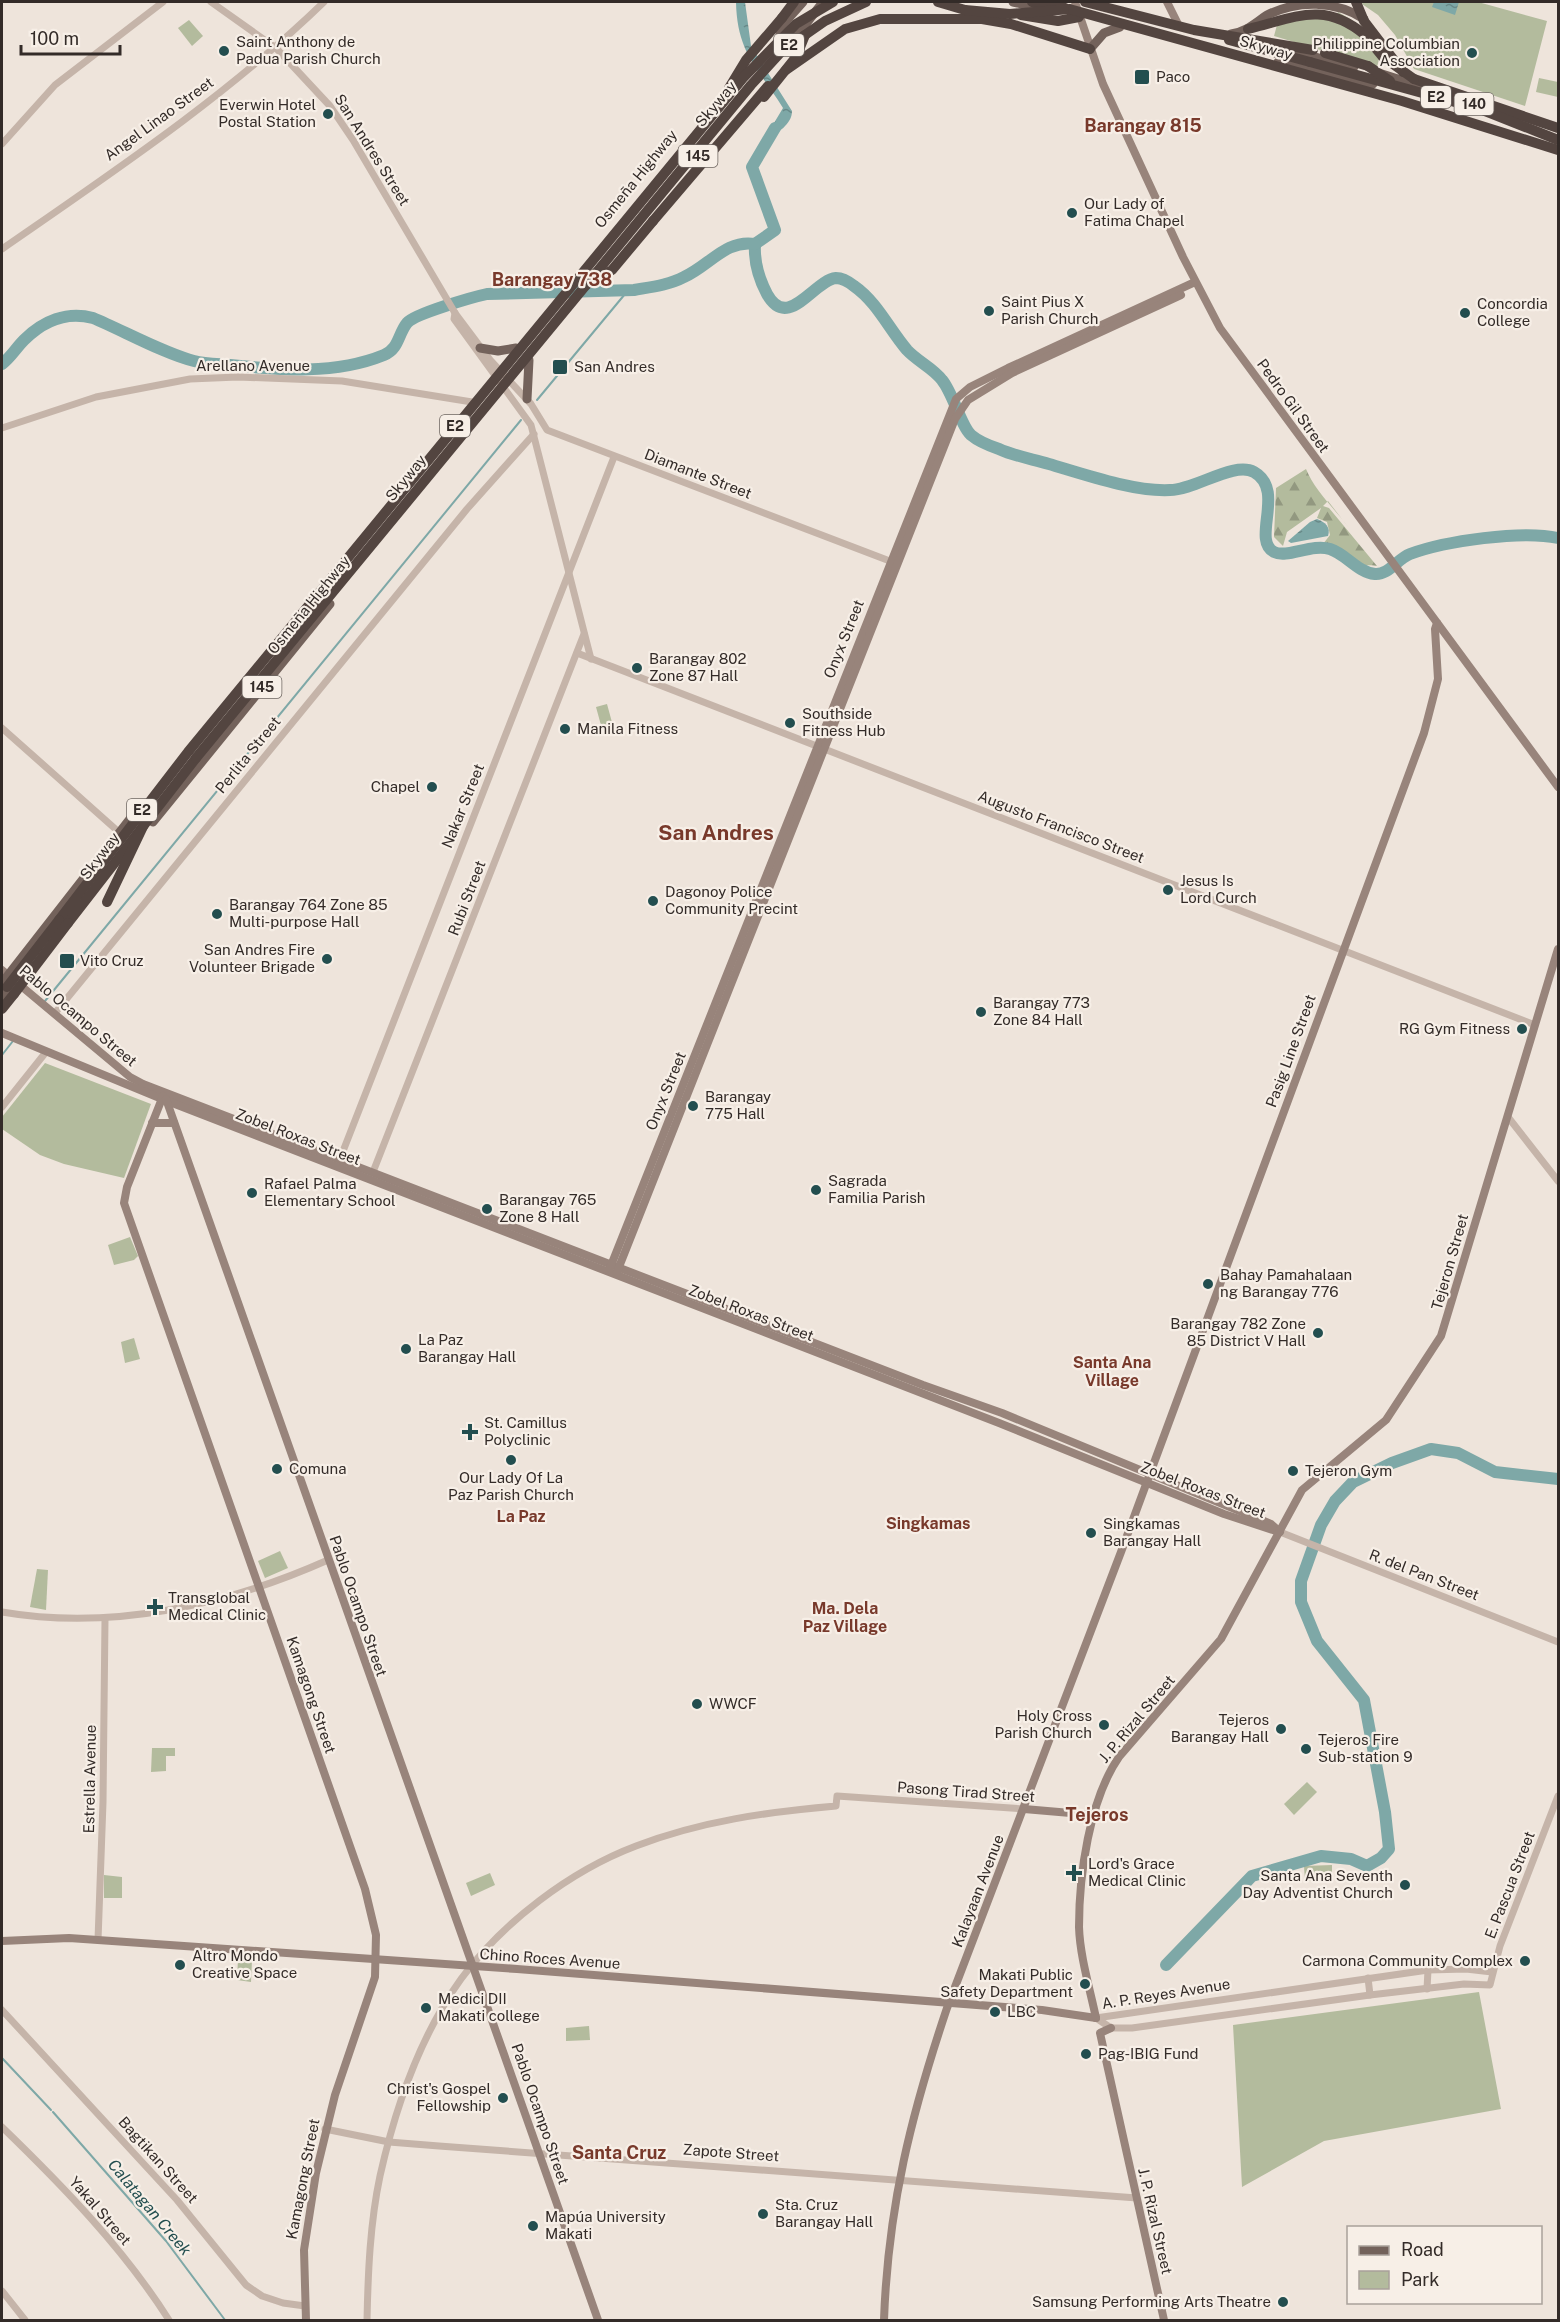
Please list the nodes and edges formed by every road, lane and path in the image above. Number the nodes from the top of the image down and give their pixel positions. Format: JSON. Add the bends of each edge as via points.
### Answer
{"nodes":[{"id":1,"x":163,"y":2,"type":"edge"},
{"id":2,"x":211,"y":2,"type":"edge"},
{"id":3,"x":324,"y":2,"type":"edge"},
{"id":4,"x":795,"y":2,"type":"edge"},
{"id":5,"x":833,"y":2,"type":"edge"},
{"id":6,"x":866,"y":2,"type":"edge"},
{"id":7,"x":938,"y":2,"type":"edge"},
{"id":8,"x":1013,"y":2,"type":"edge"},
{"id":9,"x":1032,"y":2,"type":"edge"},
{"id":10,"x":1085,"y":2,"type":"edge"},
{"id":11,"x":1167,"y":2,"type":"edge"},
{"id":12,"x":1355,"y":2,"type":"edge"},
{"id":13,"x":812,"y":3,"type":"edge"},
{"id":14,"x":1074,"y":4,"type":"edge"},
{"id":15,"x":1330,"y":5,"type":"edge"},
{"id":16,"x":1356,"y":14,"type":"junction"},
{"id":17,"x":1079,"y":16,"type":"junction"},
{"id":18,"x":958,"y":17,"type":"junction"},
{"id":19,"x":1178,"y":24,"type":"junction"},
{"id":20,"x":1120,"y":27,"type":"junction"},
{"id":21,"x":1248,"y":29,"type":"joint"},
{"id":22,"x":1194,"y":30,"type":"junction"},
{"id":23,"x":1228,"y":35,"type":"junction"},
{"id":24,"x":1382,"y":42,"type":"junction"},
{"id":25,"x":276,"y":48,"type":"junction"},
{"id":26,"x":1090,"y":49,"type":"junction"},
{"id":27,"x":1201,"y":49,"type":"junction"},
{"id":28,"x":1313,"y":50,"type":"dead end"},
{"id":29,"x":759,"y":52,"type":"dead end"},
{"id":30,"x":1325,"y":53,"type":"dead end"},
{"id":31,"x":749,"y":63,"type":"dead end"},
{"id":32,"x":774,"y":64,"type":"dead end"},
{"id":33,"x":1403,"y":72,"type":"junction"},
{"id":34,"x":1389,"y":76,"type":"junction"},
{"id":35,"x":761,"y":81,"type":"dead end"},
{"id":36,"x":1416,"y":84,"type":"junction"},
{"id":37,"x":1386,"y":86,"type":"junction"},
{"id":38,"x":1380,"y":99,"type":"junction"},
{"id":39,"x":723,"y":102,"type":"junction"},
{"id":40,"x":1558,"y":128,"type":"edge"},
{"id":41,"x":1558,"y":137,"type":"edge"},
{"id":42,"x":2,"y":144,"type":"edge"},
{"id":43,"x":1558,"y":153,"type":"edge"},
{"id":44,"x":679,"y":189,"type":"junction"},
{"id":45,"x":2,"y":249,"type":"edge"},
{"id":46,"x":592,"y":283,"type":"dead end"},
{"id":47,"x":568,"y":285,"type":"dead end"},
{"id":48,"x":1197,"y":285,"type":"junction"},
{"id":49,"x":580,"y":288,"type":"junction"},
{"id":50,"x":576,"y":302,"type":"dead end"},
{"id":51,"x":553,"y":303,"type":"dead end"},
{"id":52,"x":454,"y":312,"type":"junction"},
{"id":53,"x":480,"y":348,"type":"junction"},
{"id":54,"x":516,"y":348,"type":"junction"},
{"id":55,"x":529,"y":360,"type":"junction"},
{"id":56,"x":496,"y":373,"type":"junction"},
{"id":57,"x":507,"y":385,"type":"junction"},
{"id":58,"x":527,"y":399,"type":"junction"},
{"id":59,"x":472,"y":402,"type":"junction"},
{"id":60,"x":2,"y":428,"type":"edge"},
{"id":61,"x":534,"y":434,"type":"junction"},
{"id":62,"x":615,"y":457,"type":"junction"},
{"id":63,"x":893,"y":563,"type":"junction"},
{"id":64,"x":568,"y":572,"type":"junction"},
{"id":65,"x":1437,"y":623,"type":"junction"},
{"id":66,"x":584,"y":634,"type":"junction"},
{"id":67,"x":577,"y":653,"type":"junction"},
{"id":68,"x":591,"y":659,"type":"junction"},
{"id":69,"x":2,"y":729,"type":"edge"},
{"id":70,"x":820,"y":748,"type":"junction"},
{"id":71,"x":1558,"y":787,"type":"edge"},
{"id":72,"x":147,"y":818,"type":"junction"},
{"id":73,"x":122,"y":834,"type":"junction"},
{"id":74,"x":106,"y":902,"type":"dead end"},
{"id":75,"x":1558,"y":949,"type":"edge"},
{"id":76,"x":1342,"y":950,"type":"junction"},
{"id":77,"x":10,"y":979,"type":"edge"},
{"id":78,"x":2,"y":993,"type":"edge"},
{"id":79,"x":2,"y":999,"type":"edge"},
{"id":80,"x":2,"y":1009,"type":"edge"},
{"id":81,"x":55,"y":1013,"type":"junction"},
{"id":82,"x":2,"y":1014,"type":"edge"},
{"id":83,"x":1535,"y":1025,"type":"junction"},
{"id":84,"x":2,"y":1033,"type":"edge"},
{"id":85,"x":46,"y":1052,"type":"junction"},
{"id":86,"x":164,"y":1098,"type":"junction"},
{"id":87,"x":2,"y":1107,"type":"edge"},
{"id":88,"x":1508,"y":1117,"type":"junction"},
{"id":89,"x":152,"y":1123,"type":"junction"},
{"id":90,"x":174,"y":1124,"type":"junction"},
{"id":91,"x":339,"y":1163,"type":"junction"},
{"id":92,"x":373,"y":1172,"type":"junction"},
{"id":93,"x":1558,"y":1180,"type":"edge"},
{"id":94,"x":571,"y":1253,"type":"junction"},
{"id":95,"x":614,"y":1270,"type":"junction"},
{"id":96,"x":1146,"y":1479,"type":"junction"},
{"id":97,"x":1280,"y":1532,"type":"junction"},
{"id":98,"x":328,"y":1560,"type":"junction"},
{"id":99,"x":259,"y":1586,"type":"junction"},
{"id":100,"x":2,"y":1612,"type":"edge"},
{"id":101,"x":105,"y":1619,"type":"junction"},
{"id":102,"x":1558,"y":1642,"type":"edge"},
{"id":103,"x":1558,"y":1796,"type":"edge"},
{"id":104,"x":1024,"y":1809,"type":"junction"},
{"id":105,"x":1094,"y":1815,"type":"junction"},
{"id":106,"x":98,"y":1940,"type":"junction"},
{"id":107,"x":2,"y":1941,"type":"edge"},
{"id":108,"x":377,"y":1960,"type":"junction"},
{"id":109,"x":472,"y":1967,"type":"junction"},
{"id":110,"x":1466,"y":1969,"type":"junction"},
{"id":111,"x":1428,"y":1970,"type":"junction"},
{"id":112,"x":1492,"y":1972,"type":"junction"},
{"id":113,"x":1368,"y":1978,"type":"junction"},
{"id":114,"x":1464,"y":1984,"type":"junction"},
{"id":115,"x":1490,"y":1984,"type":"joint"},
{"id":116,"x":1427,"y":1989,"type":"junction"},
{"id":117,"x":1261,"y":1993,"type":"junction"},
{"id":118,"x":1370,"y":1995,"type":"junction"},
{"id":119,"x":950,"y":2002,"type":"junction"},
{"id":120,"x":2,"y":2010,"type":"edge"},
{"id":121,"x":1264,"y":2010,"type":"junction"},
{"id":122,"x":1096,"y":2018,"type":"junction"},
{"id":123,"x":1111,"y":2028,"type":"junction"},
{"id":124,"x":2,"y":2127,"type":"edge"},
{"id":125,"x":325,"y":2129,"type":"junction"},
{"id":126,"x":389,"y":2142,"type":"junction"},
{"id":127,"x":540,"y":2153,"type":"junction"},
{"id":128,"x":898,"y":2180,"type":"junction"},
{"id":129,"x":1137,"y":2198,"type":"junction"},
{"id":130,"x":2,"y":2291,"type":"edge"},
{"id":131,"x":305,"y":2306,"type":"junction"},
{"id":132,"x":25,"y":2320,"type":"edge"},
{"id":133,"x":169,"y":2320,"type":"edge"},
{"id":134,"x":306,"y":2320,"type":"edge"},
{"id":135,"x":367,"y":2320,"type":"edge"},
{"id":136,"x":598,"y":2320,"type":"edge"},
{"id":137,"x":884,"y":2320,"type":"edge"},
{"id":138,"x":1164,"y":2320,"type":"edge"}],
"edges":[{"from":1,"to":42,"type":"street","via":[[54,85]]},
{"from":2,"to":25,"type":"street","name":"San Andres Street"},
{"from":3,"to":25,"type":"street","name":"Angel Linao Street"},
{"from":4,"to":39,"type":"highway","bridge":true,"via":[[746,60]]},
{"from":5,"to":39,"type":"highway","name":"Skyway","number":"E2","bridge":true,"via":[[796,24],[776,42]]},
{"from":6,"to":49,"type":"highway","name":"Skyway","number":"E2","bridge":true,"via":[[825,21],[782,51]]},
{"from":7,"to":14,"type":"highway","bridge":true,"via":[[991,14]]},
{"from":8,"to":17,"type":"main road","number":"140"},
{"from":9,"to":14,"type":"highway","name":"Skyway","number":"E2","bridge":true},
{"from":10,"to":22,"type":"highway","name":"Skyway","number":"E2","bridge":true},
{"from":11,"to":19,"type":"main road"},
{"from":12,"to":16,"type":"main road"},
{"from":12,"to":33,"type":"highway","bridge":true,"via":[[1364,21]]},
{"from":13,"to":29,"type":"main road"},
{"from":13,"to":32,"type":"main road"},
{"from":13,"to":44,"type":"highway","bridge":true,"via":[[796,57],[707,165]]},
{"from":14,"to":17,"type":"main road","name":"Pedro Gil Street"},
{"from":14,"to":19,"type":"main road","number":"140"},
{"from":14,"to":43,"type":"highway","name":"Skyway","number":"E2","bridge":true,"via":[[1402,101]]},
{"from":15,"to":16,"type":"main road"},
{"from":15,"to":21,"type":"highway"},
{"from":15,"to":33,"type":"highway","bridge":true},
{"from":16,"to":24,"type":"main road"},
{"from":17,"to":18,"type":"highway","via":[[1058,21],[994,10]]},
{"from":17,"to":20,"type":"main road","number":"140"},
{"from":17,"to":26,"type":"main road","name":"Pedro Gil Street"},
{"from":18,"to":26,"type":"highway","via":[[1011,24]]},
{"from":18,"to":44,"type":"highway","bridge":true,"via":[[880,19],[830,37],[774,79]]},
{"from":19,"to":23,"type":"main road","number":"140"},
{"from":20,"to":26,"type":"main road","via":[[1104,33]]},
{"from":20,"to":27,"type":"main road","number":"140"},
{"from":21,"to":23,"type":"main road","number":"140"},
{"from":22,"to":28,"type":"highway","bridge":true},
{"from":22,"to":41,"type":"highway","name":"Skyway","number":"E2","bridge":true,"via":[[1480,109]]},
{"from":23,"to":34,"type":"main road","number":"140"},
{"from":24,"to":34,"type":"main road"},
{"from":24,"to":36,"type":"main road","via":[[1398,68]]},
{"from":25,"to":45,"type":"street","name":"Angel Linao Street","via":[[198,109]]},
{"from":25,"to":52,"type":"street","name":"San Andres Street","via":[[324,98],[353,140]]},
{"from":26,"to":48,"type":"main road","name":"Pedro Gil Street"},
{"from":27,"to":37,"type":"main road","via":[[1224,49]]},
{"from":27,"to":38,"type":"main road","number":"140"},
{"from":30,"to":41,"type":"highway","bridge":true,"via":[[1368,66],[1406,90]]},
{"from":31,"to":47,"type":"main road","name":"Osmeña Highway","number":"145"},
{"from":33,"to":40,"type":"highway","bridge":true,"via":[[1413,79]]},
{"from":34,"to":36,"type":"main road","number":"140"},
{"from":34,"to":37,"type":"main road"},
{"from":35,"to":46,"type":"main road","number":"145"},
{"from":36,"to":41,"type":"main road","number":"140"},
{"from":37,"to":38,"type":"main road"},
{"from":38,"to":43,"type":"main road","number":"140"},
{"from":39,"to":78,"type":"highway","name":"Skyway","number":"E2","bridge":true,"via":[[188,752]]},
{"from":44,"to":49,"type":"highway","bridge":true,"via":[[612,270]]},
{"from":48,"to":63,"type":"main road","name":"Onyx Street","via":[[1012,373],[968,400],[955,419]]},
{"from":48,"to":63,"type":"main road","name":"Onyx Street","via":[[1008,368],[963,392],[950,408]]},
{"from":48,"to":65,"type":"main road","name":"Pedro Gil Street","via":[[1220,328]]},
{"from":49,"to":72,"type":"highway","name":"Skyway","number":"E2","bridge":true},
{"from":50,"to":55,"type":"main road","name":"Osmeña Highway","number":"145"},
{"from":51,"to":54,"type":"main road","name":"Osmeña Highway","number":"145"},
{"from":52,"to":53,"type":"street","name":"San Andres Street"},
{"from":52,"to":56,"type":"street","name":"San Andres Street","via":[[454,319]]},
{"from":53,"to":54,"type":"main road"},
{"from":53,"to":56,"type":"street","name":"San Andres Street"},
{"from":54,"to":56,"type":"main road","name":"Osmeña Highway","number":"145"},
{"from":55,"to":57,"type":"main road","name":"Osmeña Highway","number":"145"},
{"from":55,"to":58,"type":"main road"},
{"from":56,"to":57,"type":"street","name":"San Andres Street"},
{"from":56,"to":59,"type":"main road","name":"Osmeña Highway","number":"145"},
{"from":57,"to":58,"type":"street","name":"Diamante Street"},
{"from":57,"to":61,"type":"street","name":"San Andres Street"},
{"from":57,"to":77,"type":"main road","name":"Osmeña Highway","number":"145","via":[[132,847]]},
{"from":58,"to":62,"type":"street","name":"Diamante Street","via":[[547,430]]},
{"from":59,"to":60,"type":"street","name":"Arellano Avenue","via":[[342,381],[199,379],[96,397]]},
{"from":59,"to":73,"type":"main road","name":"Osmeña Highway","number":"145"},
{"from":61,"to":64,"type":"street","name":"San Andres Street"},
{"from":61,"to":81,"type":"street","name":"Perlita Street","via":[[467,509]]},
{"from":62,"to":63,"type":"street","name":"Diamante Street"},
{"from":62,"to":64,"type":"street","name":"Nakar Street"},
{"from":63,"to":70,"type":"main road","name":"Onyx Street"},
{"from":64,"to":66,"type":"street","name":"San Andres Street"},
{"from":64,"to":91,"type":"street","name":"Nakar Street"},
{"from":65,"to":71,"type":"main road","name":"Pedro Gil Street"},
{"from":65,"to":76,"type":"main road","name":"Pasig Line Street","via":[[1435,696]]},
{"from":66,"to":67,"type":"street","name":"Rubi Street"},
{"from":66,"to":68,"type":"street","name":"San Andres Street"},
{"from":67,"to":68,"type":"street","name":"Augusto Francisco Street"},
{"from":67,"to":92,"type":"street","name":"Rubi Street"},
{"from":68,"to":70,"type":"street","name":"Augusto Francisco Street"},
{"from":69,"to":73,"type":"street"},
{"from":70,"to":76,"type":"street","name":"Augusto Francisco Street"},
{"from":70,"to":95,"type":"main road","name":"Onyx Street"},
{"from":72,"to":74,"type":"highway","bridge":true},
{"from":72,"to":80,"type":"highway","name":"Skyway","number":"E2","bridge":true},
{"from":73,"to":77,"type":"main road","name":"Osmeña Highway","number":"145"},
{"from":75,"to":83,"type":"main road","name":"Tejeron Street"},
{"from":76,"to":83,"type":"street","name":"Augusto Francisco Street"},
{"from":76,"to":96,"type":"main road","name":"Pasig Line Street"},
{"from":77,"to":79,"type":"main road","name":"Osmeña Highway"},
{"from":77,"to":81,"type":"main road","name":"Pablo Ocampo Street"},
{"from":77,"to":82,"type":"main road","name":"Osmeña Highway","number":"145"},
{"from":81,"to":86,"type":"main road","name":"Pablo Ocampo Street","via":[[130,1077]]},
{"from":83,"to":88,"type":"main road","name":"Tejeron Street"},
{"from":84,"to":85,"type":"main road","name":"Zobel Roxas Street"},
{"from":85,"to":86,"type":"main road","name":"Zobel Roxas Street"},
{"from":85,"to":87,"type":"street"},
{"from":86,"to":89,"type":"main road","name":"Kamagong Street"},
{"from":86,"to":90,"type":"main road","name":"Pablo Ocampo Street"},
{"from":86,"to":91,"type":"main road","name":"Zobel Roxas Street"},
{"from":88,"to":93,"type":"street"},
{"from":88,"to":97,"type":"main road","name":"Tejeron Street","via":[[1438,1342],[1386,1420],[1302,1490]]},
{"from":89,"to":90,"type":"main road"},
{"from":89,"to":99,"type":"main road","name":"Kamagong Street","via":[[124,1203]]},
{"from":90,"to":98,"type":"main road","name":"Pablo Ocampo Street"},
{"from":91,"to":92,"type":"main road","name":"Zobel Roxas Street"},
{"from":91,"to":94,"type":"main road","name":"Zobel Roxas Street"},
{"from":92,"to":94,"type":"main road","name":"Zobel Roxas Street"},
{"from":94,"to":95,"type":"main road","name":"Zobel Roxas Street"},
{"from":95,"to":96,"type":"main road","name":"Zobel Roxas Street","via":[[837,1356],[1002,1413]]},
{"from":96,"to":97,"type":"main road","name":"Zobel Roxas Street","via":[[1271,1524]]},
{"from":96,"to":104,"type":"main road","name":"Kalayaan Avenue"},
{"from":97,"to":102,"type":"street","name":"R. del Pan Street"},
{"from":97,"to":105,"type":"main road","name":"J. P. Rizal Street","via":[[1220,1641],[1114,1764]]},
{"from":98,"to":99,"type":"street"},
{"from":98,"to":109,"type":"main road","name":"Pablo Ocampo Street"},
{"from":99,"to":101,"type":"street","via":[[159,1611]]},
{"from":99,"to":108,"type":"main road","name":"Kamagong Street","via":[[369,1903]]},
{"from":100,"to":101,"type":"street","via":[[67,1620]]},
{"from":101,"to":106,"type":"street","name":"Estrella Avenue"},
{"from":103,"to":112,"type":"street","name":"E. Pascua Street"},
{"from":104,"to":105,"type":"main road","name":"Pasong Tirad Street"},
{"from":104,"to":109,"type":"street","name":"Pasong Tirad Street","via":[[837,1796],[836,1806],[719,1821],[622,1852],[542,1900]]},
{"from":104,"to":119,"type":"main road","name":"Kalayaan Avenue"},
{"from":105,"to":122,"type":"main road","name":"J. P. Rizal Street","via":[[1083,1872],[1079,1927]]},
{"from":106,"to":107,"type":"main road","name":"Chino Roces Avenue","via":[[44,1937]]},
{"from":106,"to":108,"type":"main road","name":"Chino Roces Avenue"},
{"from":108,"to":109,"type":"main road","name":"Chino Roces Avenue"},
{"from":108,"to":125,"type":"main road","name":"Kamagong Street","via":[[371,1993]]},
{"from":109,"to":119,"type":"main road","name":"Chino Roces Avenue"},
{"from":109,"to":126,"type":"street","via":[[446,2003],[418,2057]]},
{"from":109,"to":127,"type":"main road","name":"Pablo Ocampo Street"},
{"from":110,"to":111,"type":"street","name":"A. P. Reyes Avenue"},
{"from":110,"to":112,"type":"street","name":"A. P. Reyes Avenue"},
{"from":110,"to":114,"type":"street"},
{"from":111,"to":113,"type":"street","name":"A. P. Reyes Avenue"},
{"from":111,"to":116,"type":"street"},
{"from":112,"to":115,"type":"street","name":"E. Pascua Street"},
{"from":113,"to":117,"type":"street","name":"A. P. Reyes Avenue"},
{"from":113,"to":118,"type":"street"},
{"from":114,"to":115,"type":"street","name":"A. P. Reyes Avenue"},
{"from":114,"to":116,"type":"street","name":"A. P. Reyes Avenue"},
{"from":116,"to":118,"type":"street","name":"A. P. Reyes Avenue"},
{"from":117,"to":121,"type":"street"},
{"from":117,"to":122,"type":"street","name":"A. P. Reyes Avenue"},
{"from":118,"to":121,"type":"street","name":"A. P. Reyes Avenue"},
{"from":119,"to":122,"type":"main road","name":"Chino Roces Avenue"},
{"from":119,"to":128,"type":"main road","name":"Kalayaan Avenue","via":[[915,2107]]},
{"from":120,"to":131,"type":"street","name":"Bagtikan Street","via":[[177,2200],[246,2285],[262,2296]]},
{"from":121,"to":123,"type":"street","name":"A. P. Reyes Avenue"},
{"from":122,"to":123,"type":"street","name":"A. P. Reyes Avenue"},
{"from":123,"to":129,"type":"main road","name":"J. P. Rizal Street","via":[[1100,2033]]},
{"from":124,"to":133,"type":"street","name":"Yakal Street","via":[[103,2234]]},
{"from":125,"to":126,"type":"street","name":"Zapote Street"},
{"from":125,"to":131,"type":"main road","name":"Kamagong Street","via":[[304,2250]]},
{"from":126,"to":127,"type":"street","name":"Zapote Street"},
{"from":126,"to":135,"type":"street","via":[[372,2236]]},
{"from":127,"to":128,"type":"street","name":"Zapote Street"},
{"from":127,"to":136,"type":"main road","name":"Pablo Ocampo Street"},
{"from":128,"to":129,"type":"street","name":"Zapote Street"},
{"from":128,"to":137,"type":"main road","name":"Kalayaan Avenue"},
{"from":129,"to":138,"type":"main road","name":"J. P. Rizal Street"},
{"from":130,"to":132,"type":"street"},
{"from":131,"to":134,"type":"main road","name":"Kamagong Street"}]}
